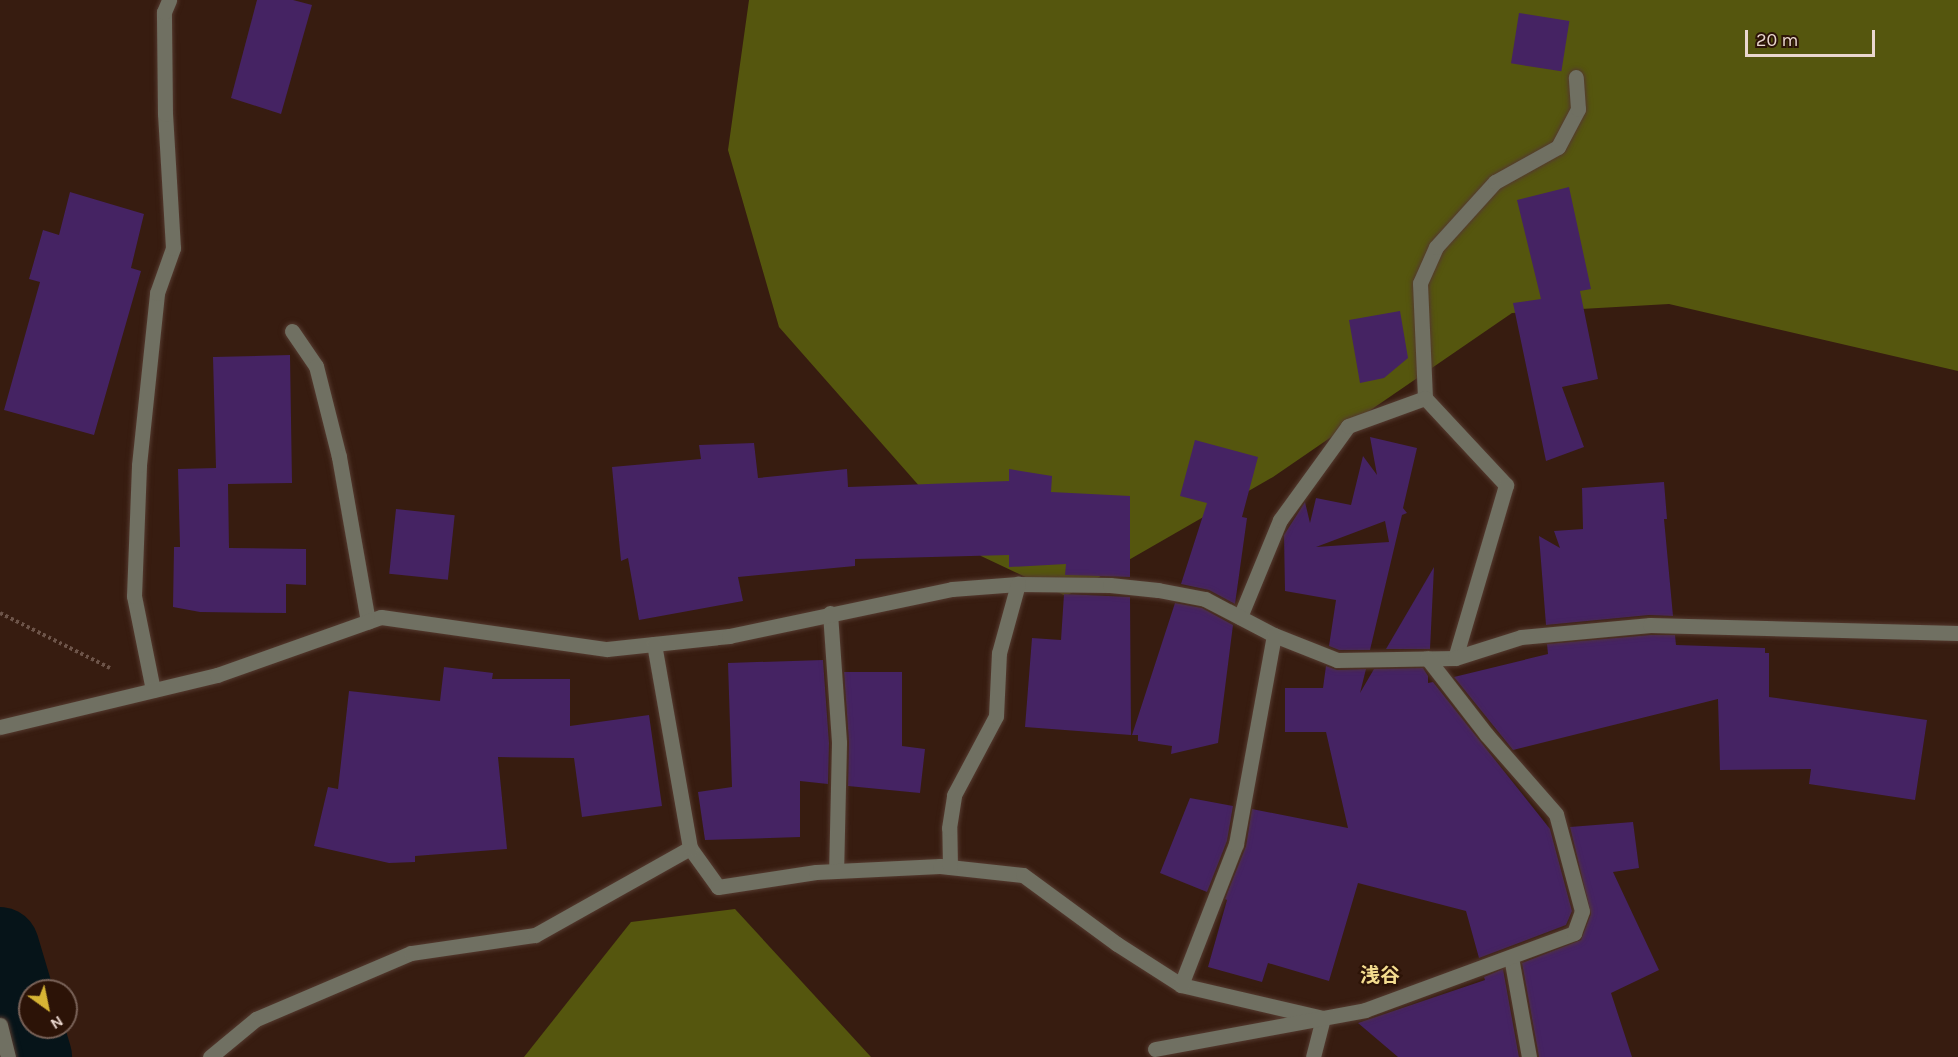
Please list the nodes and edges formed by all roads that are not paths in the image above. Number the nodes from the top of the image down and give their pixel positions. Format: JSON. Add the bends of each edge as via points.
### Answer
{"nodes":[{"id":1,"x":170,"y":0,"type":"edge"},
{"id":2,"x":1576,"y":78,"type":"dead end"},
{"id":3,"x":292,"y":331,"type":"dead end"},
{"id":4,"x":1425,"y":398,"type":"junction"},
{"id":5,"x":1018,"y":584,"type":"junction"},
{"id":6,"x":830,"y":613,"type":"junction"},
{"id":7,"x":1240,"y":617,"type":"junction"},
{"id":8,"x":368,"y":621,"type":"junction"},
{"id":9,"x":1958,"y":633,"type":"edge"},
{"id":10,"x":1274,"y":634,"type":"junction"},
{"id":11,"x":654,"y":644,"type":"junction"},
{"id":12,"x":1427,"y":658,"type":"junction"},
{"id":13,"x":1455,"y":658,"type":"junction"},
{"id":14,"x":153,"y":690,"type":"junction"},
{"id":15,"x":0,"y":727,"type":"edge"},
{"id":16,"x":690,"y":848,"type":"junction"},
{"id":17,"x":950,"y":867,"type":"junction"},
{"id":18,"x":836,"y":871,"type":"junction"},
{"id":19,"x":1511,"y":957,"type":"junction"},
{"id":20,"x":1181,"y":985,"type":"junction"},
{"id":21,"x":1323,"y":1018,"type":"junction"},
{"id":22,"x":0,"y":1025,"type":"edge"},
{"id":23,"x":1155,"y":1049,"type":"dead end"},
{"id":24,"x":8,"y":1057,"type":"edge"},
{"id":25,"x":210,"y":1057,"type":"edge"},
{"id":26,"x":1313,"y":1057,"type":"edge"},
{"id":27,"x":1529,"y":1057,"type":"edge"}],
"edges":[{"from":1,"to":14,"type":"street","via":[[164,12],[164,91],[173,248],[157,293],[139,465],[134,596]]},
{"from":2,"to":4,"type":"street","via":[[1578,109],[1558,147],[1495,182],[1436,248],[1419,283]]},
{"from":3,"to":8,"type":"street","via":[[316,366],[339,457]]},
{"from":4,"to":7,"type":"street","via":[[1348,426],[1281,520]]},
{"from":4,"to":13,"type":"street","via":[[1506,485]]},
{"from":5,"to":6,"type":"street","via":[[952,589]]},
{"from":5,"to":7,"type":"street","via":[[1158,590],[1206,599]]},
{"from":5,"to":17,"type":"street","via":[[999,652],[996,716],[954,795],[949,828]]},
{"from":6,"to":11,"type":"street","via":[[729,636]]},
{"from":6,"to":18,"type":"street","via":[[838,743]]},
{"from":7,"to":10,"type":"street"},
{"from":8,"to":11,"type":"street","via":[[381,616],[607,649]]},
{"from":8,"to":14,"type":"street","via":[[217,675]]},
{"from":9,"to":13,"type":"street","via":[[1650,625],[1521,638]]},
{"from":10,"to":12,"type":"street","via":[[1337,660]]},
{"from":10,"to":20,"type":"street","via":[[1236,843]]},
{"from":11,"to":16,"type":"street"},
{"from":12,"to":13,"type":"street"},
{"from":12,"to":19,"type":"street","via":[[1556,814],[1582,911],[1574,933]]},
{"from":14,"to":15,"type":"street"},
{"from":16,"to":18,"type":"street","via":[[718,887]]},
{"from":16,"to":25,"type":"street","via":[[535,935],[411,953],[256,1019]]},
{"from":17,"to":18,"type":"street"},
{"from":17,"to":20,"type":"street","via":[[1023,875]]},
{"from":19,"to":21,"type":"street","via":[[1365,1010]]},
{"from":19,"to":27,"type":"street"},
{"from":20,"to":21,"type":"street"},
{"from":21,"to":23,"type":"street"},
{"from":21,"to":26,"type":"street"},
{"from":22,"to":24,"type":"street"}]}
